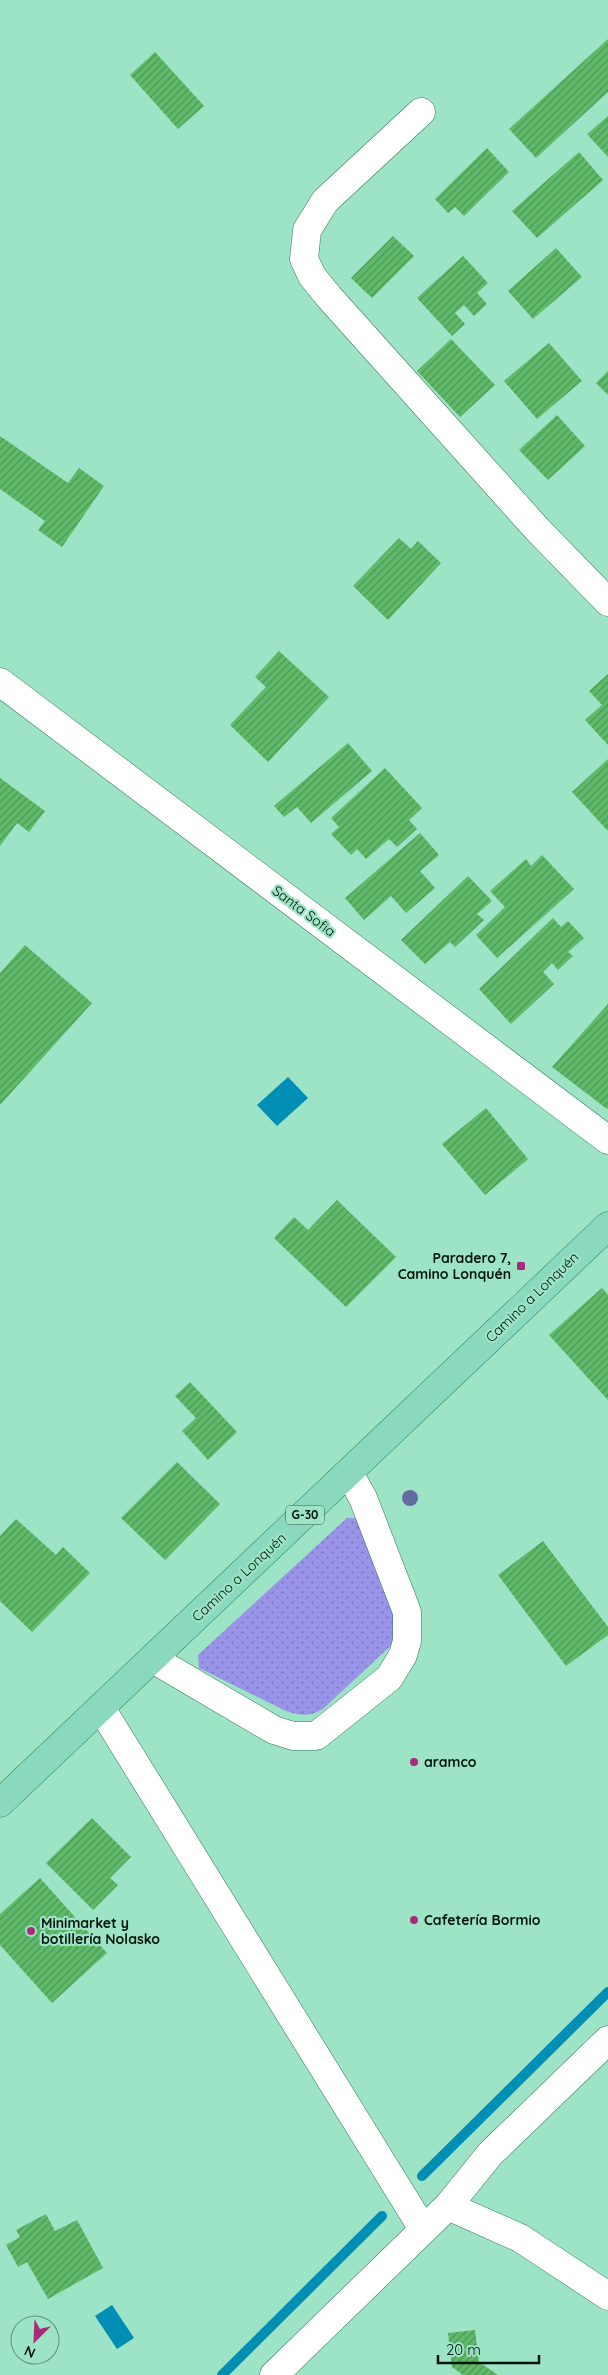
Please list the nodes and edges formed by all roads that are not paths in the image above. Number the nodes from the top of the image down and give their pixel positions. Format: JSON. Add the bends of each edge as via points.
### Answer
{"nodes":[{"id":1,"x":421,"y":112,"type":"dead end"},
{"id":2,"x":608,"y":602,"type":"edge"},
{"id":3,"x":0,"y":682,"type":"edge"},
{"id":4,"x":608,"y":1140,"type":"edge"},
{"id":5,"x":608,"y":1226,"type":"edge"},
{"id":6,"x":349,"y":1473,"type":"junction"},
{"id":7,"x":153,"y":1659,"type":"junction"},
{"id":8,"x":101,"y":1708,"type":"junction"},
{"id":9,"x":0,"y":1803,"type":"edge"},
{"id":10,"x":608,"y":2040,"type":"edge"},
{"id":11,"x":448,"y":2206,"type":"junction"},
{"id":12,"x":423,"y":2229,"type":"junction"},
{"id":13,"x":608,"y":2296,"type":"edge"},
{"id":14,"x":274,"y":2375,"type":"edge"}],
"edges":[{"from":1,"to":2,"type":"street","via":[[325,201],[307,230],[304,259],[312,276],[329,297],[537,529]]},
{"from":3,"to":4,"type":"street","name":"Santa Sofia"},
{"from":5,"to":6,"type":"main road","name":"Camino a Lonquén","number":"G-30"},
{"from":6,"to":7,"type":"main road","name":"Camino a Lonquén","number":"G-30"},
{"from":6,"to":7,"type":"street","via":[[363,1498],[407,1612],[407,1641],[403,1655],[389,1678],[316,1736],[304,1737],[274,1730]]},
{"from":7,"to":8,"type":"main road","name":"Camino a Lonquén","number":"G-30"},
{"from":8,"to":9,"type":"main road","name":"Camino a Lonquén","number":"G-30"},
{"from":8,"to":12,"type":"street"},
{"from":10,"to":11,"type":"street","via":[[490,2154]]},
{"from":11,"to":12,"type":"street"},
{"from":11,"to":13,"type":"street","via":[[520,2238]]},
{"from":12,"to":14,"type":"street"}]}
